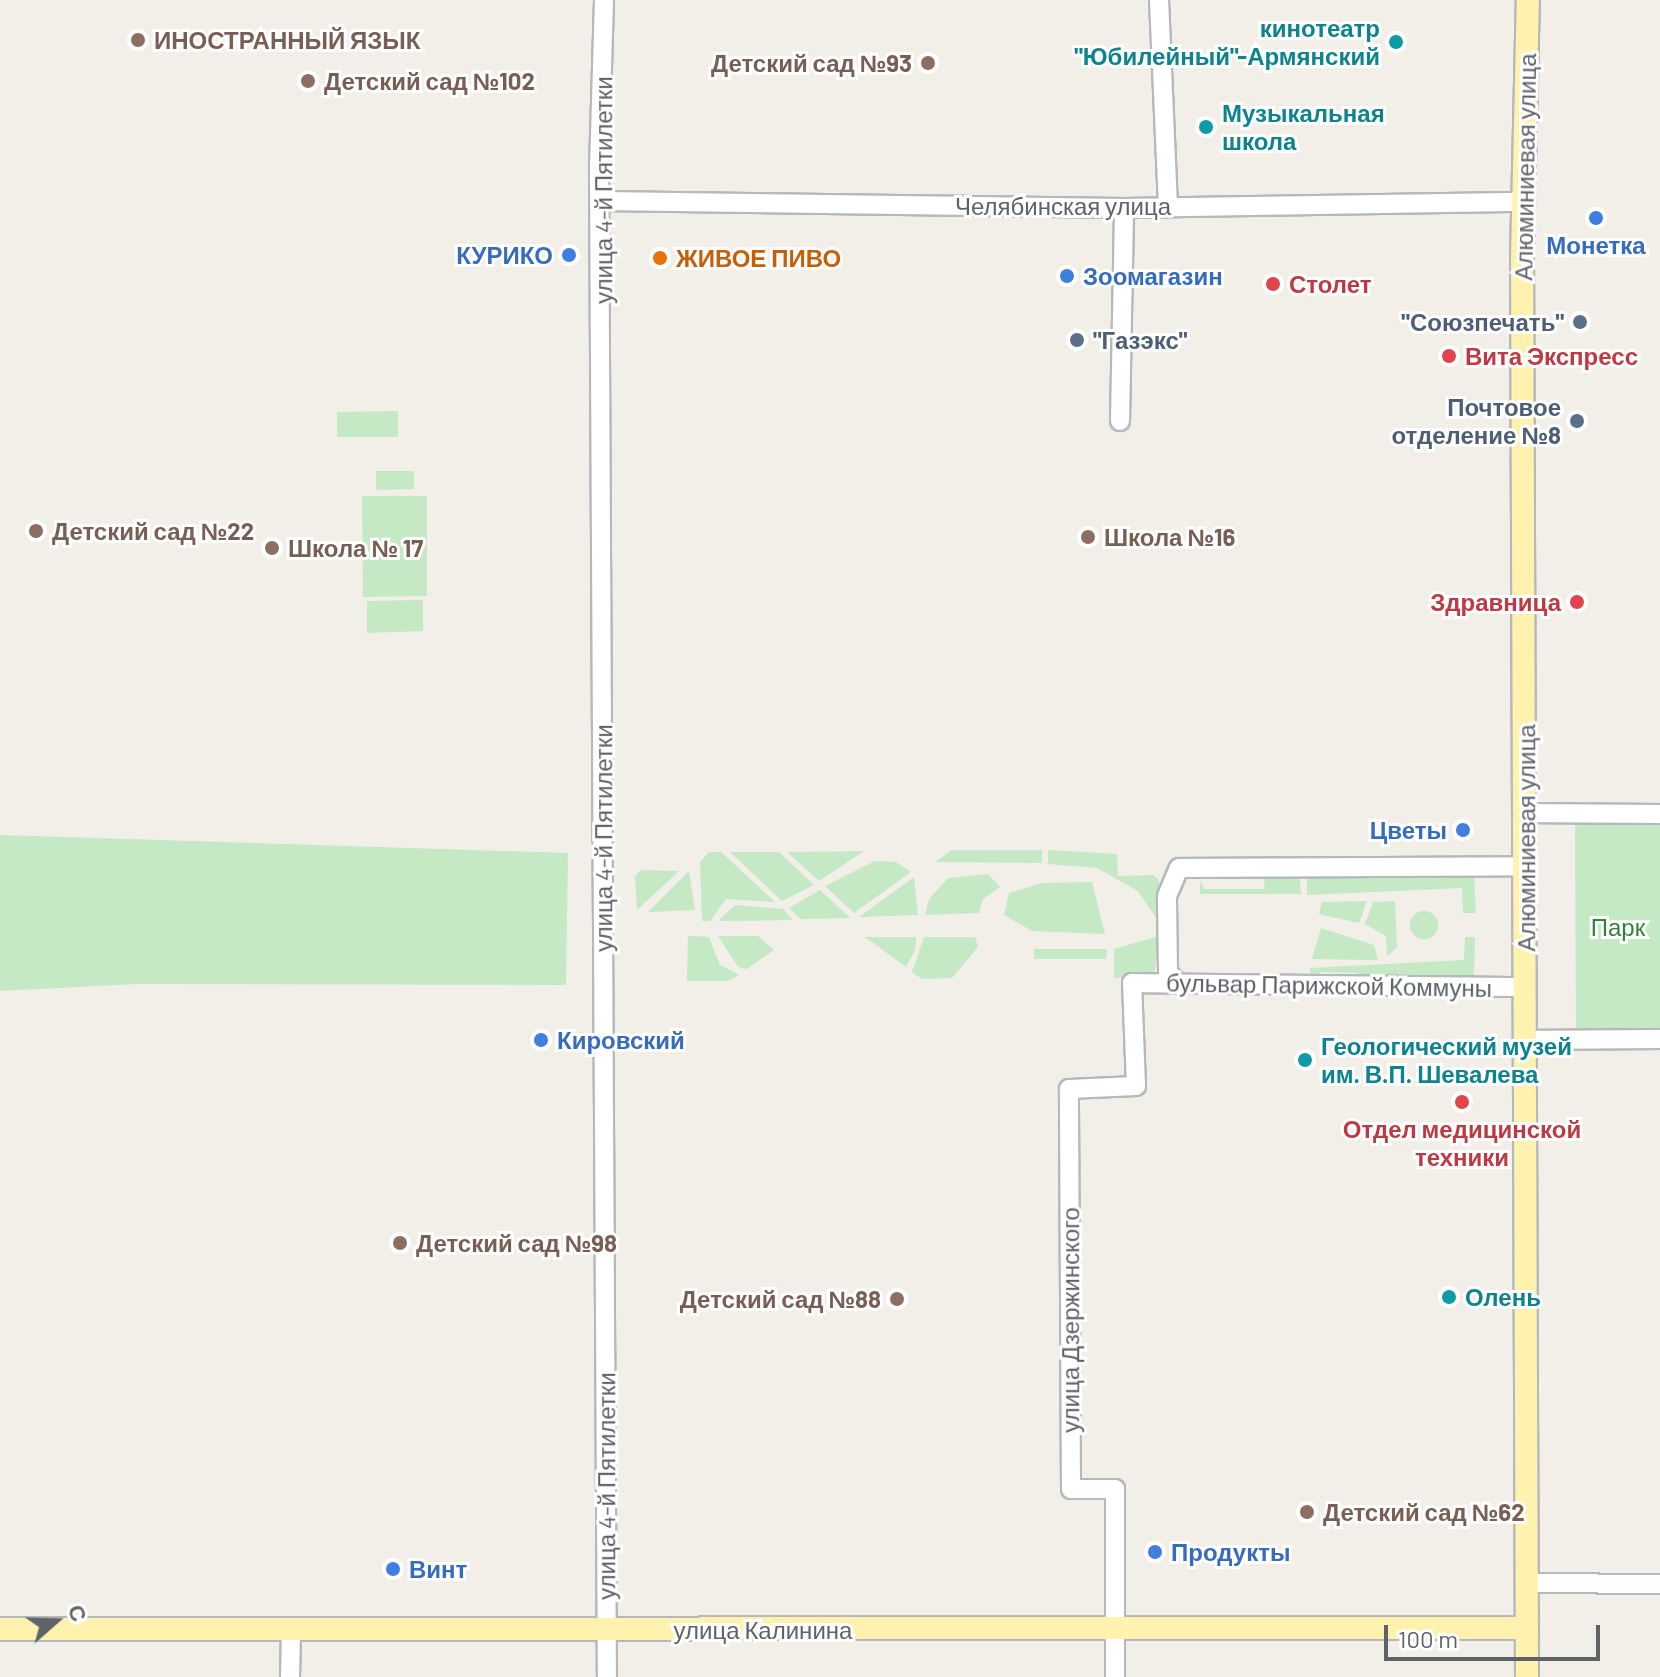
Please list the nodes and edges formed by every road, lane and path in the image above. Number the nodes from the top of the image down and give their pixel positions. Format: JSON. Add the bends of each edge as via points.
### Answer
{"nodes":[{"id":1,"x":604,"y":0,"type":"edge"},
{"id":2,"x":1159,"y":0,"type":"edge"},
{"id":3,"x":1528,"y":0,"type":"edge"},
{"id":4,"x":602,"y":201,"type":"junction"},
{"id":5,"x":1525,"y":202,"type":"junction"},
{"id":6,"x":1168,"y":206,"type":"junction"},
{"id":7,"x":1124,"y":208,"type":"junction"},
{"id":8,"x":1120,"y":421,"type":"dead end"},
{"id":9,"x":1527,"y":813,"type":"junction"},
{"id":10,"x":1660,"y":814,"type":"edge"},
{"id":11,"x":1527,"y":866,"type":"junction"},
{"id":12,"x":1132,"y":983,"type":"joint"},
{"id":13,"x":1177,"y":983,"type":"junction"},
{"id":14,"x":1526,"y":987,"type":"junction"},
{"id":15,"x":1660,"y":1039,"type":"edge"},
{"id":16,"x":1527,"y":1040,"type":"junction"},
{"id":17,"x":1525,"y":1583,"type":"junction"},
{"id":18,"x":1660,"y":1584,"type":"edge"},
{"id":19,"x":1527,"y":1628,"type":"junction"},
{"id":20,"x":0,"y":1629,"type":"edge"},
{"id":21,"x":1115,"y":1629,"type":"junction"},
{"id":22,"x":291,"y":1630,"type":"junction"},
{"id":23,"x":607,"y":1631,"type":"junction"},
{"id":24,"x":290,"y":1677,"type":"edge"},
{"id":25,"x":607,"y":1677,"type":"edge"},
{"id":26,"x":1115,"y":1677,"type":"edge"},
{"id":27,"x":1527,"y":1677,"type":"edge"}],
"edges":[{"from":1,"to":4,"type":"street","name":"улица 4-й Пятилетки"},
{"from":2,"to":6,"type":"street"},
{"from":3,"to":5,"type":"main road","name":"Алюминиевая улица"},
{"from":4,"to":7,"type":"street","name":"Челябинская улица"},
{"from":4,"to":23,"type":"street","name":"улица 4-й Пятилетки"},
{"from":5,"to":6,"type":"street","name":"Челябинская улица"},
{"from":5,"to":9,"type":"main road","name":"Алюминиевая улица"},
{"from":6,"to":7,"type":"street","name":"Челябинская улица"},
{"from":7,"to":8,"type":"street"},
{"from":9,"to":10,"type":"street"},
{"from":9,"to":11,"type":"main road","name":"Алюминиевая улица"},
{"from":11,"to":13,"type":"street","via":[[1179,868],[1167,896],[1168,972]]},
{"from":11,"to":14,"type":"main road","name":"Алюминиевая улица"},
{"from":12,"to":13,"type":"street","name":"бульвар Парижской Коммуны"},
{"from":12,"to":21,"type":"street","name":"улица Дзержинского","via":[[1136,1086],[1069,1089],[1071,1489],[1115,1489]]},
{"from":13,"to":14,"type":"street","name":"бульвар Парижской Коммуны"},
{"from":14,"to":16,"type":"main road","name":"Алюминиевая улица"},
{"from":15,"to":16,"type":"street"},
{"from":16,"to":17,"type":"main road","name":"Алюминиевая улица"},
{"from":17,"to":18,"type":"street"},
{"from":17,"to":19,"type":"main road","name":"Алюминиевая улица"},
{"from":19,"to":21,"type":"main road","name":"улица Калинина"},
{"from":19,"to":27,"type":"main road","name":"Алюминиевая улица"},
{"from":20,"to":22,"type":"main road","name":"улица Калинина"},
{"from":21,"to":23,"type":"main road","name":"улица Калинина"},
{"from":21,"to":26,"type":"street","name":"улица Дзержинского"},
{"from":22,"to":23,"type":"main road","name":"улица Калинина"},
{"from":22,"to":24,"type":"street"},
{"from":23,"to":25,"type":"street","name":"улица 4-й Пятилетки"}]}
